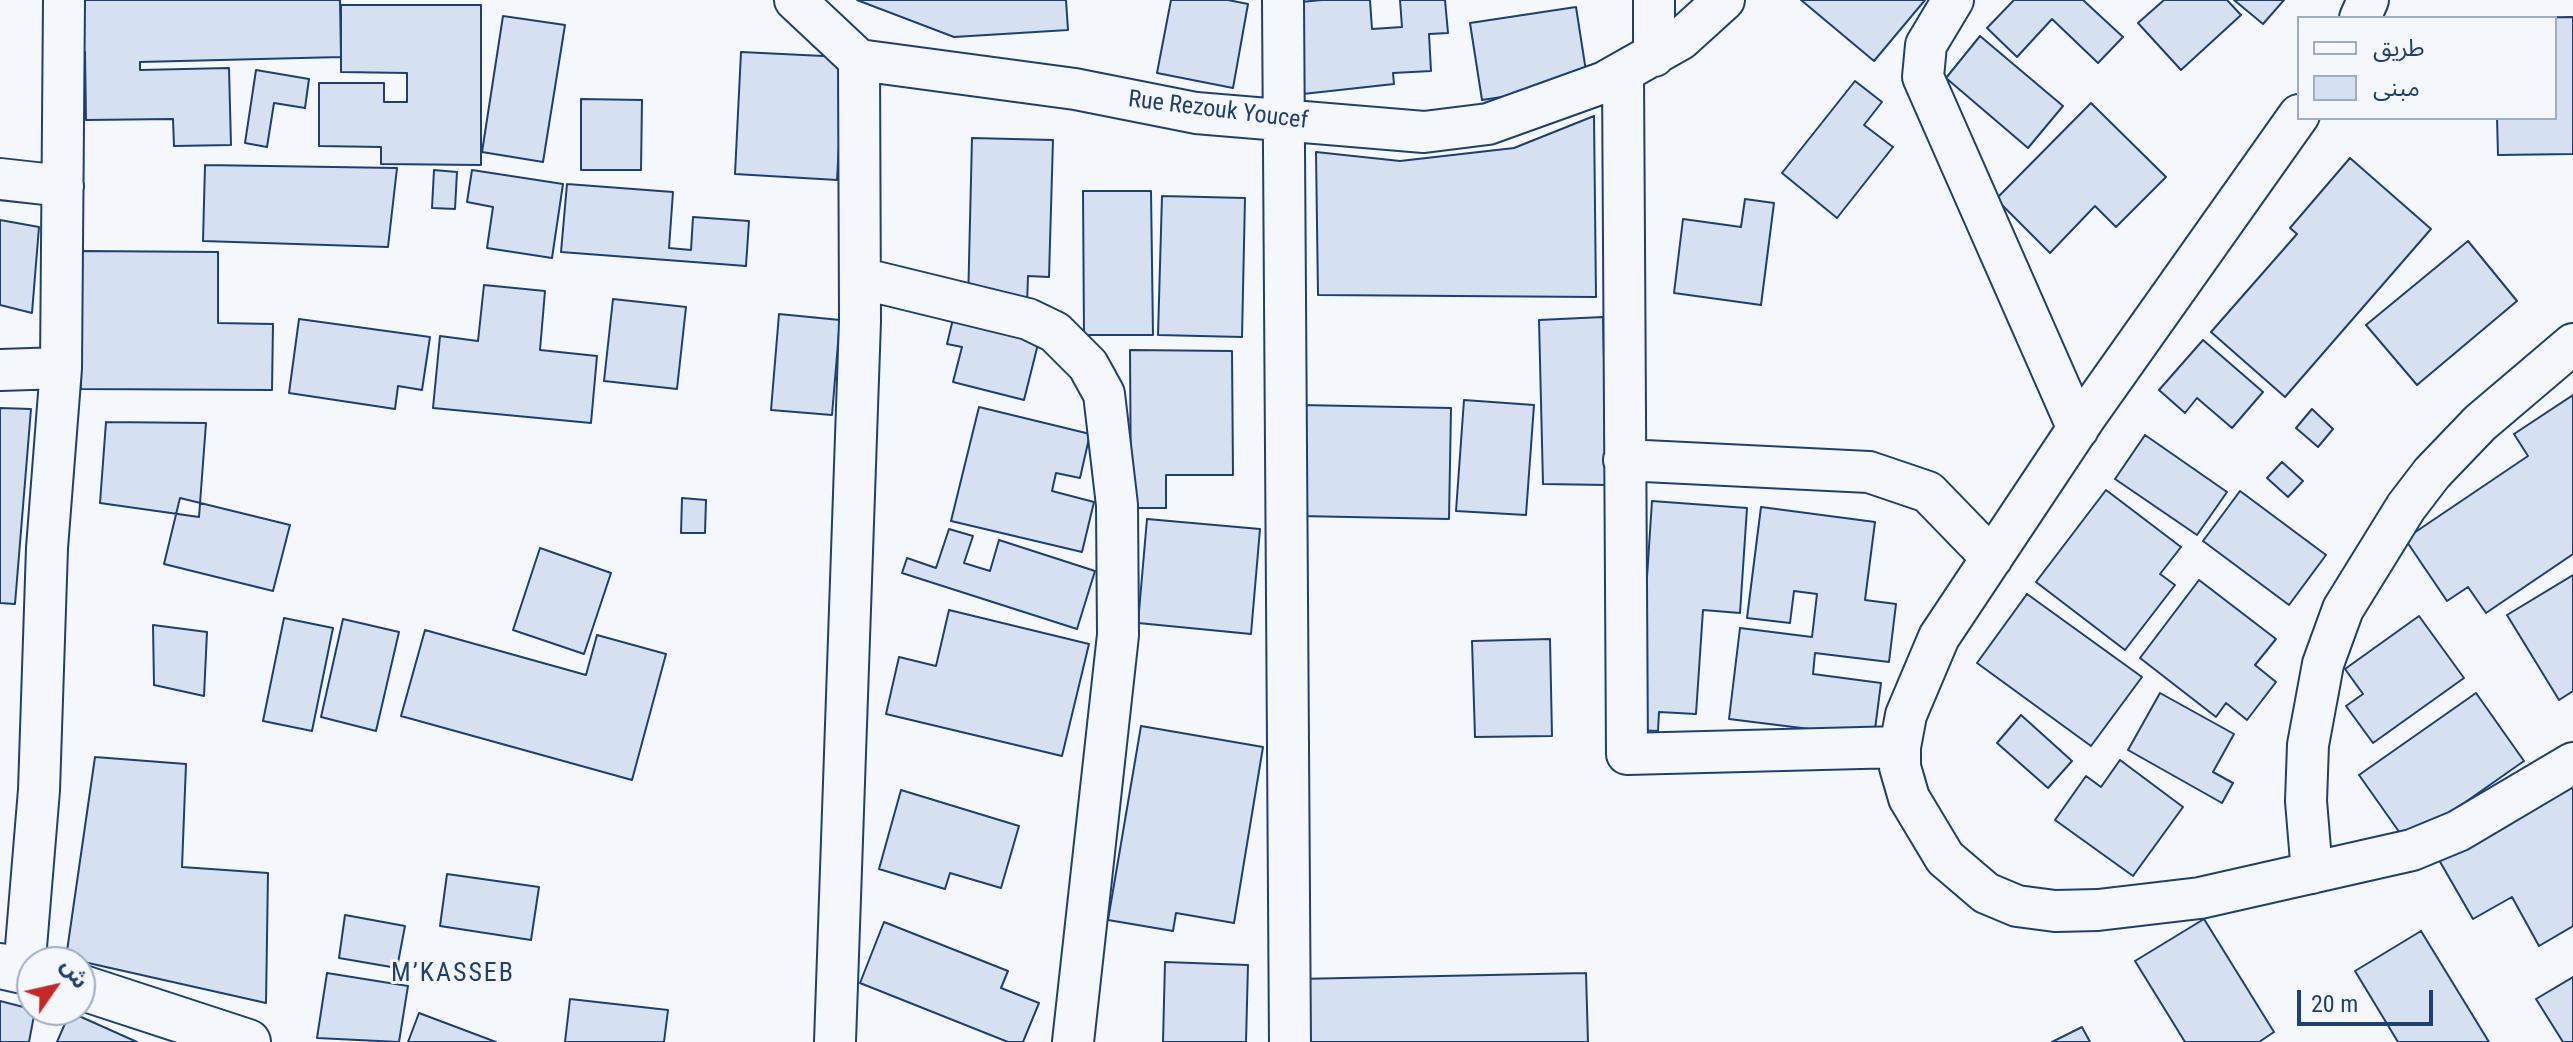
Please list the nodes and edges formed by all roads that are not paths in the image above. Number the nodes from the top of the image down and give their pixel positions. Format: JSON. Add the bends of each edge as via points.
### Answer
{"nodes":[{"id":1,"x":64,"y":0,"type":"edge"},
{"id":2,"x":795,"y":0,"type":"edge"},
{"id":3,"x":1283,"y":0,"type":"edge"},
{"id":4,"x":1654,"y":0,"type":"edge"},
{"id":5,"x":1724,"y":0,"type":"edge"},
{"id":6,"x":1953,"y":0,"type":"edge"},
{"id":7,"x":859,"y":60,"type":"junction"},
{"id":8,"x":1639,"y":64,"type":"junction"},
{"id":9,"x":2297,"y":118,"type":"edge"},
{"id":10,"x":1284,"y":121,"type":"junction"},
{"id":11,"x":0,"y":179,"type":"edge"},
{"id":12,"x":63,"y":186,"type":"junction"},
{"id":13,"x":860,"y":278,"type":"junction"},
{"id":14,"x":2573,"y":344,"type":"edge"},
{"id":15,"x":61,"y":368,"type":"junction"},
{"id":16,"x":0,"y":370,"type":"edge"},
{"id":17,"x":2078,"y":429,"type":"junction"},
{"id":18,"x":1624,"y":460,"type":"junction"},
{"id":19,"x":1992,"y":558,"type":"junction"},
{"id":20,"x":1900,"y":747,"type":"junction"},
{"id":21,"x":2573,"y":763,"type":"edge"},
{"id":22,"x":2312,"y":873,"type":"junction"},
{"id":23,"x":22,"y":946,"type":"edge"},
{"id":24,"x":96,"y":992,"type":"edge"},
{"id":25,"x":248,"y":1042,"type":"edge"},
{"id":26,"x":835,"y":1042,"type":"edge"},
{"id":27,"x":1073,"y":1042,"type":"edge"},
{"id":28,"x":1290,"y":1042,"type":"edge"}],
"edges":[{"from":1,"to":12,"type":"street"},
{"from":2,"to":7,"type":"street"},
{"from":3,"to":10,"type":"street"},
{"from":4,"to":8,"type":"street"},
{"from":5,"to":8,"type":"street","name":"Rue Rezouk Youcef","via":[[1681,39]]},
{"from":6,"to":17,"type":"street","via":[[1926,45],[1923,77]]},
{"from":7,"to":10,"type":"street","name":"Rue Rezouk Youcef","via":[[1075,89],[1196,113]]},
{"from":7,"to":13,"type":"street"},
{"from":8,"to":10,"type":"street","name":"Rue Rezouk Youcef","via":[[1488,124],[1424,132]]},
{"from":8,"to":18,"type":"street"},
{"from":9,"to":17,"type":"street"},
{"from":10,"to":28,"type":"street"},
{"from":11,"to":12,"type":"street"},
{"from":12,"to":15,"type":"street"},
{"from":13,"to":26,"type":"street"},
{"from":13,"to":27,"type":"street","via":[[1028,319],[1055,332],[1088,365],[1104,394],[1117,505],[1118,635]]},
{"from":14,"to":22,"type":"street","via":[[2480,423],[2432,473],[2343,609],[2323,664],[2308,745]]},
{"from":15,"to":16,"type":"street"},
{"from":15,"to":23,"type":"street","via":[[47,548],[39,790]]},
{"from":17,"to":19,"type":"street"},
{"from":18,"to":19,"type":"street","via":[[1869,472],[1928,492]]},
{"from":18,"to":20,"type":"street","via":[[1627,754]]},
{"from":19,"to":20,"type":"street","via":[[1939,637],[1906,715]]},
{"from":20,"to":22,"type":"street","via":[[1909,798],[1945,858],[1986,893],[2017,906],[2113,909],[2200,898]]},
{"from":21,"to":22,"type":"street","via":[[2436,842]]},
{"from":24,"to":25,"type":"main road"}]}
